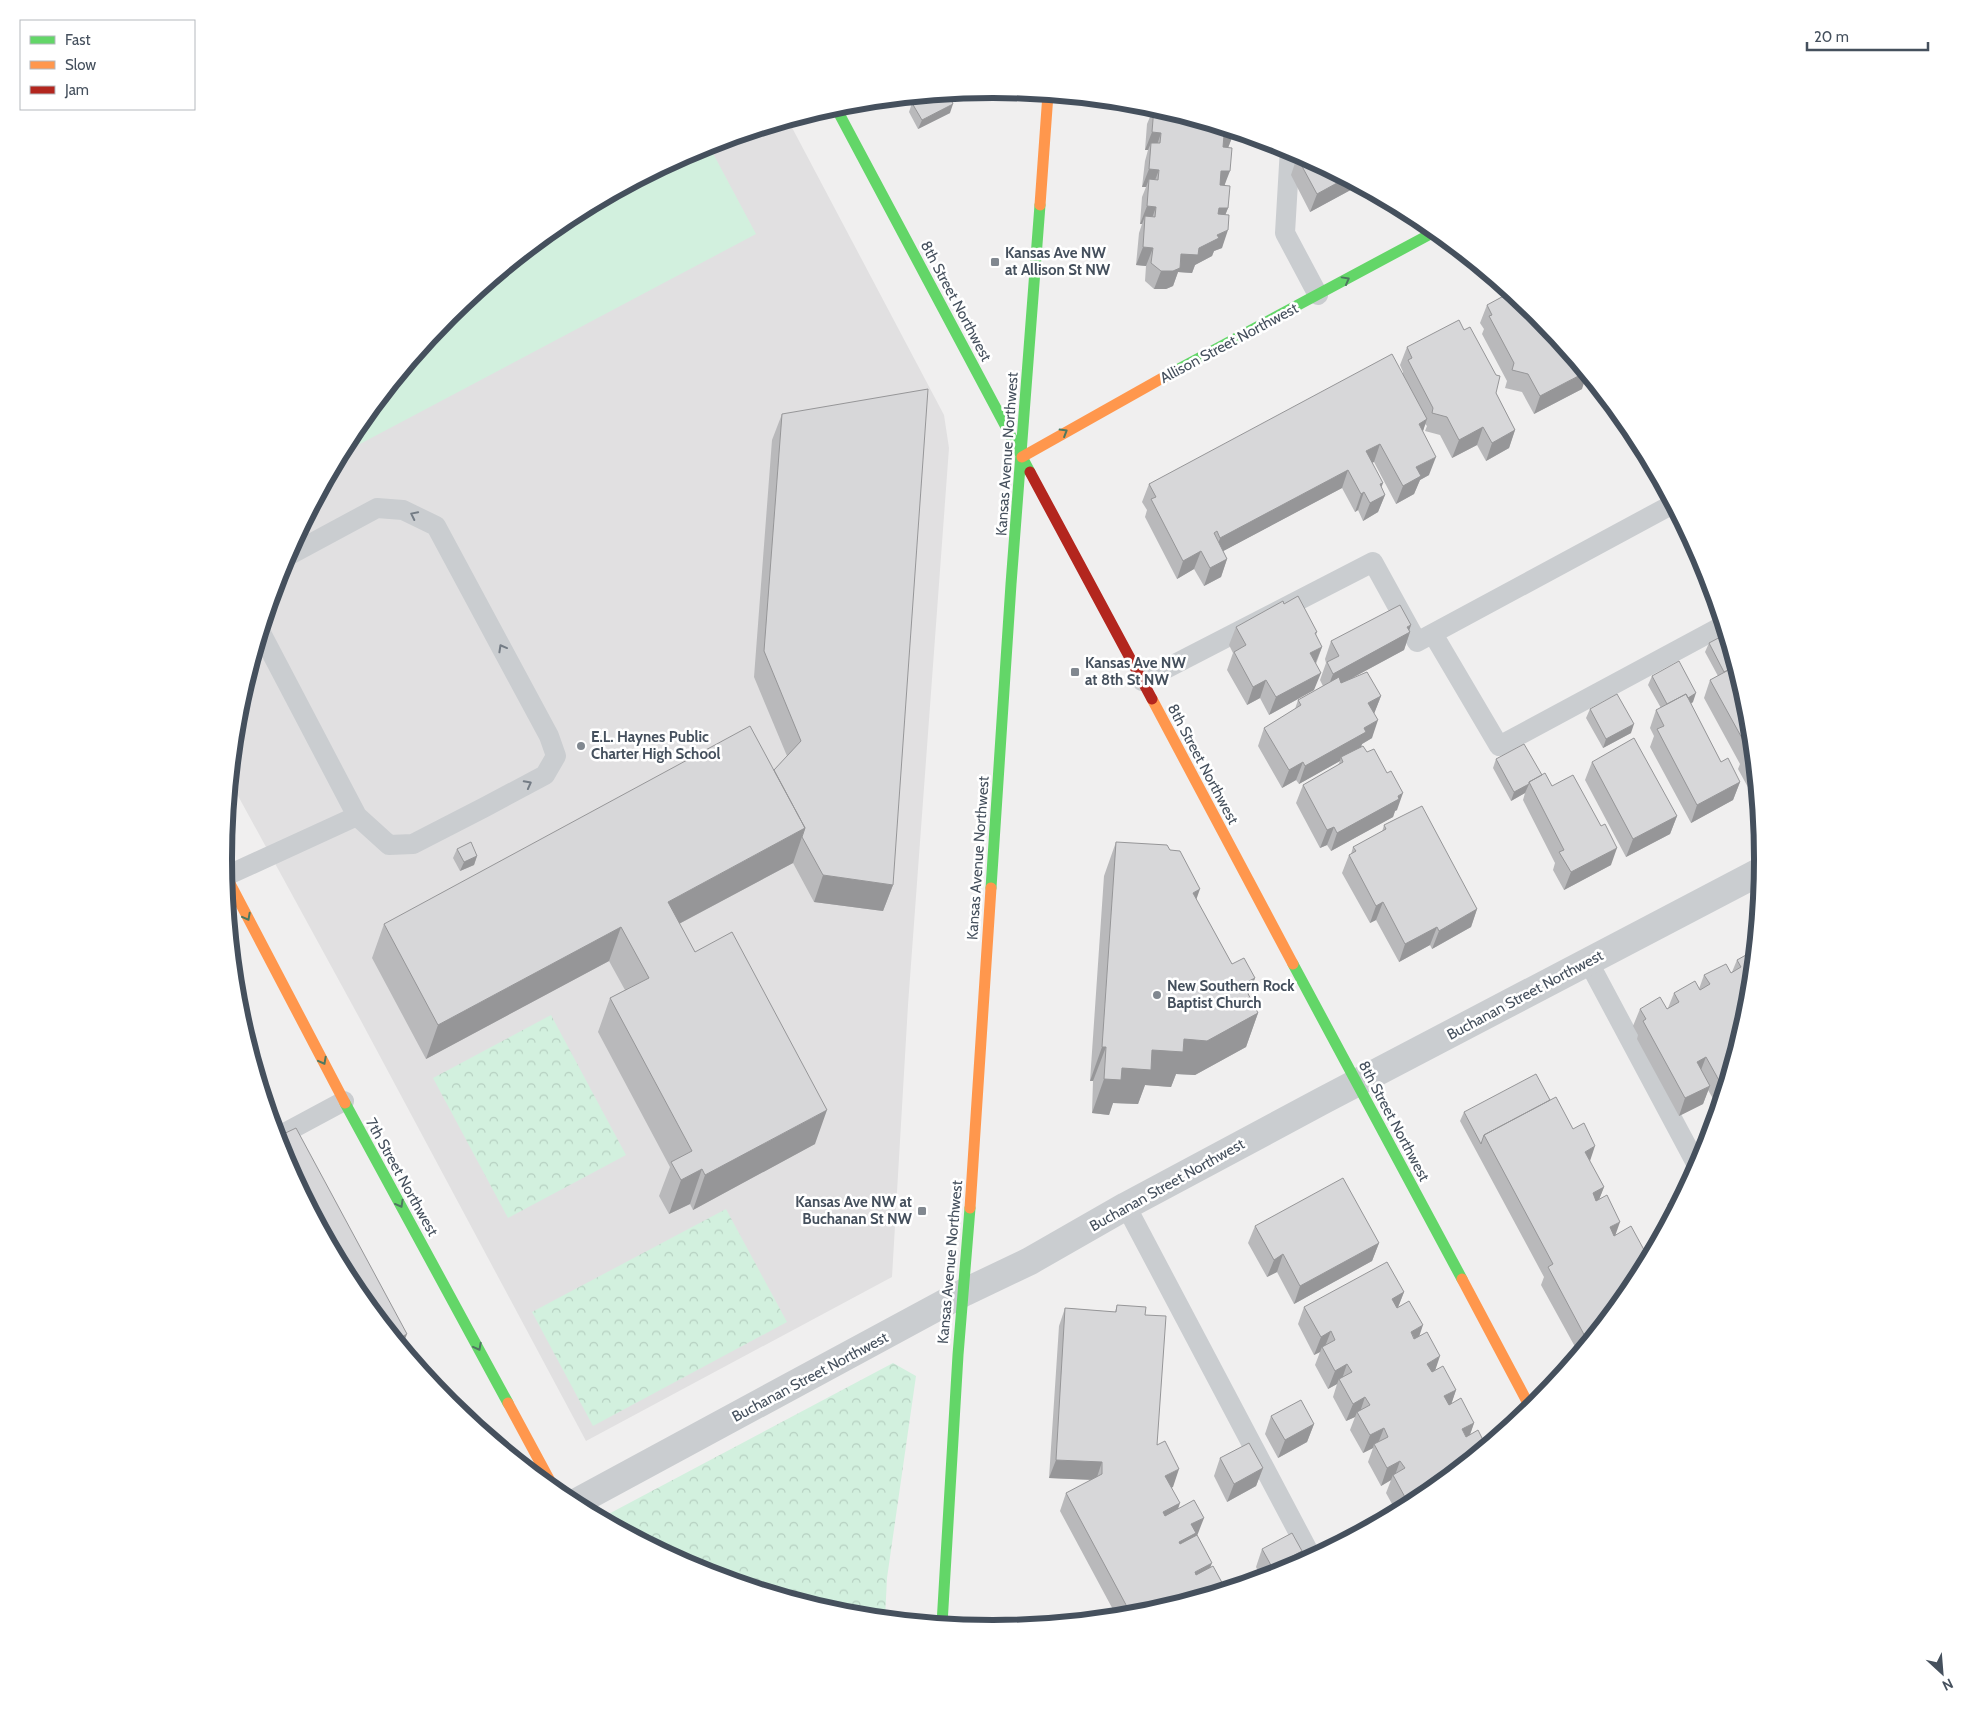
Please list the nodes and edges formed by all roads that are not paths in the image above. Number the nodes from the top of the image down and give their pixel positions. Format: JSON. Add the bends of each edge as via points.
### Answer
{"nodes":[{"id":1,"x":1048,"y":99,"type":"edge"},
{"id":2,"x":839,"y":113,"type":"edge"},
{"id":3,"x":1289,"y":157,"type":"edge"},
{"id":4,"x":1429,"y":235,"type":"edge"},
{"id":5,"x":1318,"y":295,"type":"junction"},
{"id":6,"x":1022,"y":457,"type":"junction"},
{"id":7,"x":1668,"y":507,"type":"edge"},
{"id":8,"x":298,"y":550,"type":"edge"},
{"id":9,"x":1719,"y":628,"type":"edge"},
{"id":10,"x":1433,"y":634,"type":"junction"},
{"id":11,"x":265,"y":640,"type":"edge"},
{"id":12,"x":1142,"y":681,"type":"junction"},
{"id":13,"x":357,"y":816,"type":"junction"},
{"id":14,"x":233,"y":873,"type":"edge"},
{"id":15,"x":1754,"y":874,"type":"edge"},
{"id":16,"x":233,"y":892,"type":"edge"},
{"id":17,"x":1588,"y":961,"type":"junction"},
{"id":18,"x":1357,"y":1082,"type":"junction"},
{"id":19,"x":344,"y":1101,"type":"junction"},
{"id":20,"x":284,"y":1133,"type":"edge"},
{"id":21,"x":1693,"y":1159,"type":"edge"},
{"id":22,"x":1126,"y":1206,"type":"junction"},
{"id":23,"x":965,"y":1292,"type":"junction"},
{"id":24,"x":1527,"y":1402,"type":"edge"},
{"id":25,"x":547,"y":1475,"type":"edge"},
{"id":26,"x":582,"y":1499,"type":"edge"},
{"id":27,"x":1309,"y":1552,"type":"edge"},
{"id":28,"x":942,"y":1619,"type":"edge"}],
"edges":[{"from":1,"to":6,"type":"street","name":"Kansas Avenue Northwest"},
{"from":2,"to":6,"type":"street","name":"8th Street Northwest"},
{"from":3,"to":5,"type":"lane","via":[[1285,233]]},
{"from":5,"to":4,"type":"street","name":"Allison Street Northwest","one_way":true},
{"from":6,"to":5,"type":"street","name":"Allison Street Northwest","one_way":true,"via":[[1097,413]]},
{"from":6,"to":12,"type":"street","name":"8th Street Northwest"},
{"from":6,"to":23,"type":"street","name":"Kansas Avenue Northwest"},
{"from":7,"to":10,"type":"lane"},
{"from":13,"to":8,"type":"lane","one_way":true,"via":[[389,845],[413,844],[545,775],[556,756],[550,736],[436,526],[404,510],[377,508]]},
{"from":9,"to":10,"type":"lane","via":[[1499,746]]},
{"from":10,"to":12,"type":"lane","via":[[1418,642],[1373,562]]},
{"from":11,"to":13,"type":"lane"},
{"from":12,"to":18,"type":"street","name":"8th Street Northwest"},
{"from":13,"to":14,"type":"lane"},
{"from":15,"to":17,"type":"street","name":"Buchanan Street Northwest"},
{"from":16,"to":19,"type":"street","name":"7th Street Northwest","one_way":true},
{"from":17,"to":18,"type":"street","name":"Buchanan Street Northwest"},
{"from":17,"to":21,"type":"lane"},
{"from":18,"to":22,"type":"street","name":"Buchanan Street Northwest"},
{"from":18,"to":24,"type":"street","name":"8th Street Northwest"},
{"from":19,"to":20,"type":"lane"},
{"from":19,"to":25,"type":"street","name":"7th Street Northwest","one_way":true},
{"from":22,"to":23,"type":"street","name":"Buchanan Street Northwest","via":[[1030,1261]]},
{"from":22,"to":27,"type":"lane"},
{"from":23,"to":26,"type":"street","name":"Buchanan Street Northwest"},
{"from":23,"to":28,"type":"street","name":"Kansas Avenue Northwest","via":[[958,1355]]}]}
